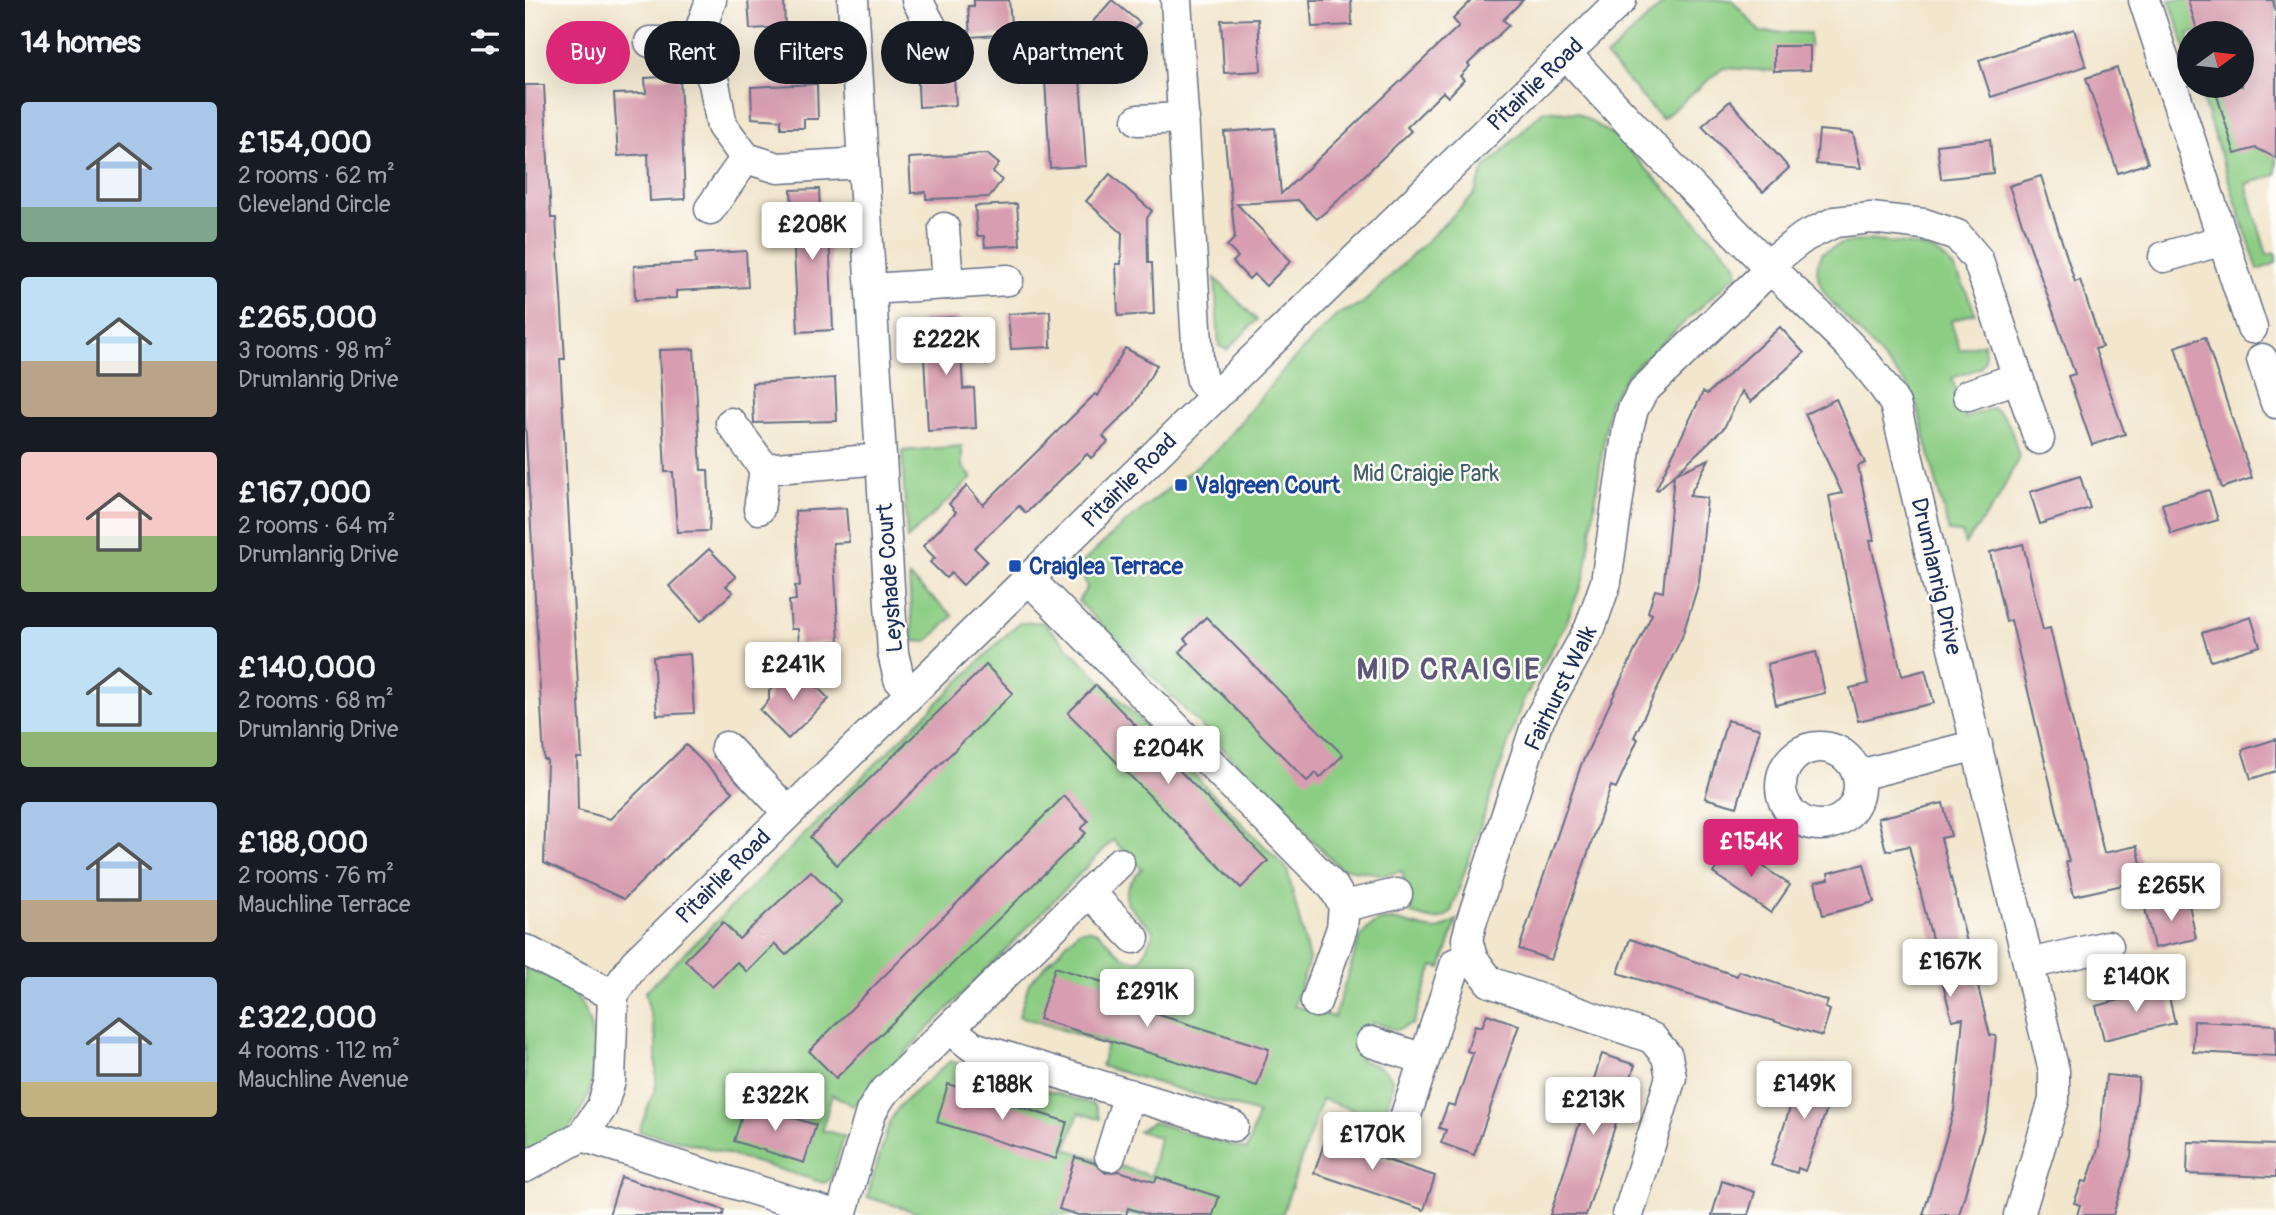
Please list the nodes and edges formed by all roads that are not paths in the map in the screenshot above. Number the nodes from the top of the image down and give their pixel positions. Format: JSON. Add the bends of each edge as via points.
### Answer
{"nodes":[{"id":1,"x":712,"y":0,"type":"edge"},
{"id":2,"x":853,"y":0,"type":"edge"},
{"id":3,"x":917,"y":0,"type":"edge"},
{"id":4,"x":1177,"y":0,"type":"edge"},
{"id":5,"x":1621,"y":0,"type":"edge"},
{"id":6,"x":2144,"y":0,"type":"edge"},
{"id":7,"x":704,"y":21,"type":"edge"},
{"id":8,"x":928,"y":21,"type":"edge"},
{"id":9,"x":1566,"y":54,"type":"junction"},
{"id":10,"x":713,"y":84,"type":"edge"},
{"id":11,"x":1184,"y":118,"type":"junction"},
{"id":12,"x":1138,"y":120,"type":"dead end"},
{"id":13,"x":746,"y":158,"type":"junction"},
{"id":14,"x":863,"y":163,"type":"junction"},
{"id":15,"x":711,"y":209,"type":"dead end"},
{"id":16,"x":944,"y":228,"type":"dead end"},
{"id":17,"x":2223,"y":240,"type":"junction"},
{"id":18,"x":2164,"y":257,"type":"dead end"},
{"id":19,"x":1770,"y":268,"type":"junction"},
{"id":20,"x":1009,"y":280,"type":"dead end"},
{"id":21,"x":948,"y":284,"type":"junction"},
{"id":22,"x":871,"y":289,"type":"junction"},
{"id":23,"x":2252,"y":328,"type":"dead end"},
{"id":24,"x":2262,"y":359,"type":"dead end"},
{"id":25,"x":2017,"y":378,"type":"junction"},
{"id":26,"x":1214,"y":395,"type":"junction"},
{"id":27,"x":1968,"y":395,"type":"dead end"},
{"id":28,"x":2276,"y":403,"type":"edge"},
{"id":29,"x":730,"y":423,"type":"dead end"},
{"id":30,"x":2039,"y":439,"type":"dead end"},
{"id":31,"x":881,"y":459,"type":"junction"},
{"id":32,"x":765,"y":469,"type":"junction"},
{"id":33,"x":759,"y":509,"type":"dead end"},
{"id":34,"x":1028,"y":579,"type":"junction"},
{"id":35,"x":910,"y":692,"type":"junction"},
{"id":36,"x":1977,"y":746,"type":"junction"},
{"id":37,"x":726,"y":747,"type":"dead end"},
{"id":38,"x":1859,"y":775,"type":"dead end"},
{"id":39,"x":788,"y":812,"type":"junction"},
{"id":40,"x":1119,"y":863,"type":"dead end"},
{"id":41,"x":1090,"y":893,"type":"junction"},
{"id":42,"x":1397,"y":894,"type":"dead end"},
{"id":43,"x":1344,"y":906,"type":"junction"},
{"id":44,"x":1134,"y":938,"type":"dead end"},
{"id":45,"x":2108,"y":946,"type":"dead end"},
{"id":46,"x":525,"y":950,"type":"edge"},
{"id":47,"x":1472,"y":958,"type":"junction"},
{"id":48,"x":2029,"y":964,"type":"junction"},
{"id":49,"x":613,"y":995,"type":"junction"},
{"id":50,"x":1316,"y":1002,"type":"dead end"},
{"id":51,"x":950,"y":1029,"type":"junction"},
{"id":52,"x":1371,"y":1042,"type":"dead end"},
{"id":53,"x":1424,"y":1059,"type":"junction"},
{"id":54,"x":1129,"y":1094,"type":"junction"},
{"id":55,"x":1404,"y":1121,"type":"dead end"},
{"id":56,"x":1233,"y":1126,"type":"dead end"},
{"id":57,"x":582,"y":1136,"type":"junction"},
{"id":58,"x":1110,"y":1156,"type":"dead end"},
{"id":59,"x":525,"y":1167,"type":"edge"},
{"id":60,"x":835,"y":1215,"type":"edge"},
{"id":61,"x":841,"y":1215,"type":"edge"},
{"id":62,"x":1628,"y":1215,"type":"edge"},
{"id":63,"x":2019,"y":1215,"type":"edge"}],
"edges":[{"from":1,"to":7,"type":"street"},
{"from":2,"to":14,"type":"street","name":"Leyshade Court"},
{"from":3,"to":8,"type":"street"},
{"from":4,"to":11,"type":"street"},
{"from":5,"to":9,"type":"street","name":"Pitairlie Road"},
{"from":6,"to":17,"type":"street"},
{"from":9,"to":19,"type":"street","name":"Drumlanrig Drive"},
{"from":9,"to":26,"type":"street","name":"Pitairlie Road"},
{"from":10,"to":13,"type":"street","via":[[722,126]]},
{"from":11,"to":12,"type":"street"},
{"from":11,"to":26,"type":"street","via":[[1198,360],[1202,381]]},
{"from":13,"to":14,"type":"street","via":[[778,168]]},
{"from":13,"to":15,"type":"street"},
{"from":14,"to":22,"type":"street","name":"Leyshade Court"},
{"from":16,"to":21,"type":"street"},
{"from":17,"to":18,"type":"street"},
{"from":17,"to":23,"type":"street"},
{"from":19,"to":25,"type":"street","name":"Fairhurst Walk","via":[[1804,236],[1835,222],[1871,218],[1924,224],[1957,235],[1978,260]]},
{"from":19,"to":36,"type":"street","name":"Drumlanrig Drive","via":[[1841,338],[1885,386],[1895,404]]},
{"from":19,"to":47,"type":"street","name":"Fairhurst Walk","via":[[1643,391],[1633,408],[1606,582],[1590,628],[1537,723],[1472,920],[1467,939]]},
{"from":20,"to":21,"type":"street"},
{"from":21,"to":22,"type":"street"},
{"from":22,"to":31,"type":"street","name":"Leyshade Court"},
{"from":24,"to":28,"type":"street"},
{"from":25,"to":27,"type":"street"},
{"from":25,"to":30,"type":"street","name":"Fairhurst Walk"},
{"from":26,"to":34,"type":"street","name":"Pitairlie Road"},
{"from":29,"to":32,"type":"street"},
{"from":31,"to":32,"type":"street"},
{"from":31,"to":35,"type":"street","name":"Leyshade Court","via":[[893,653],[899,679]]},
{"from":32,"to":33,"type":"street"},
{"from":34,"to":35,"type":"street","name":"Pitairlie Road"},
{"from":34,"to":43,"type":"street","via":[[1334,888]]},
{"from":35,"to":39,"type":"street","name":"Pitairlie Road"},
{"from":36,"to":38,"type":"street"},
{"from":36,"to":48,"type":"street","name":"Drumlanrig Drive"},
{"from":37,"to":39,"type":"street"},
{"from":39,"to":49,"type":"street","name":"Pitairlie Road","via":[[635,962]]},
{"from":40,"to":41,"type":"street"},
{"from":41,"to":44,"type":"street"},
{"from":41,"to":51,"type":"street"},
{"from":42,"to":43,"type":"street"},
{"from":43,"to":50,"type":"street","via":[[1342,928]]},
{"from":45,"to":48,"type":"street"},
{"from":46,"to":49,"type":"street"},
{"from":47,"to":53,"type":"street","via":[[1457,963]]},
{"from":47,"to":62,"type":"street","via":[[1490,982],[1652,1038],[1667,1056],[1671,1077]]},
{"from":48,"to":63,"type":"street","name":"Drumlanrig Drive","via":[[2054,1071],[2055,1100]]},
{"from":49,"to":57,"type":"street","via":[[610,1081],[603,1107]]},
{"from":51,"to":54,"type":"street","via":[[973,1046]]},
{"from":51,"to":61,"type":"street","via":[[883,1094],[871,1112]]},
{"from":52,"to":53,"type":"street"},
{"from":53,"to":55,"type":"street"},
{"from":54,"to":56,"type":"street"},
{"from":54,"to":58,"type":"street"},
{"from":57,"to":59,"type":"street"},
{"from":57,"to":60,"type":"street"}]}
